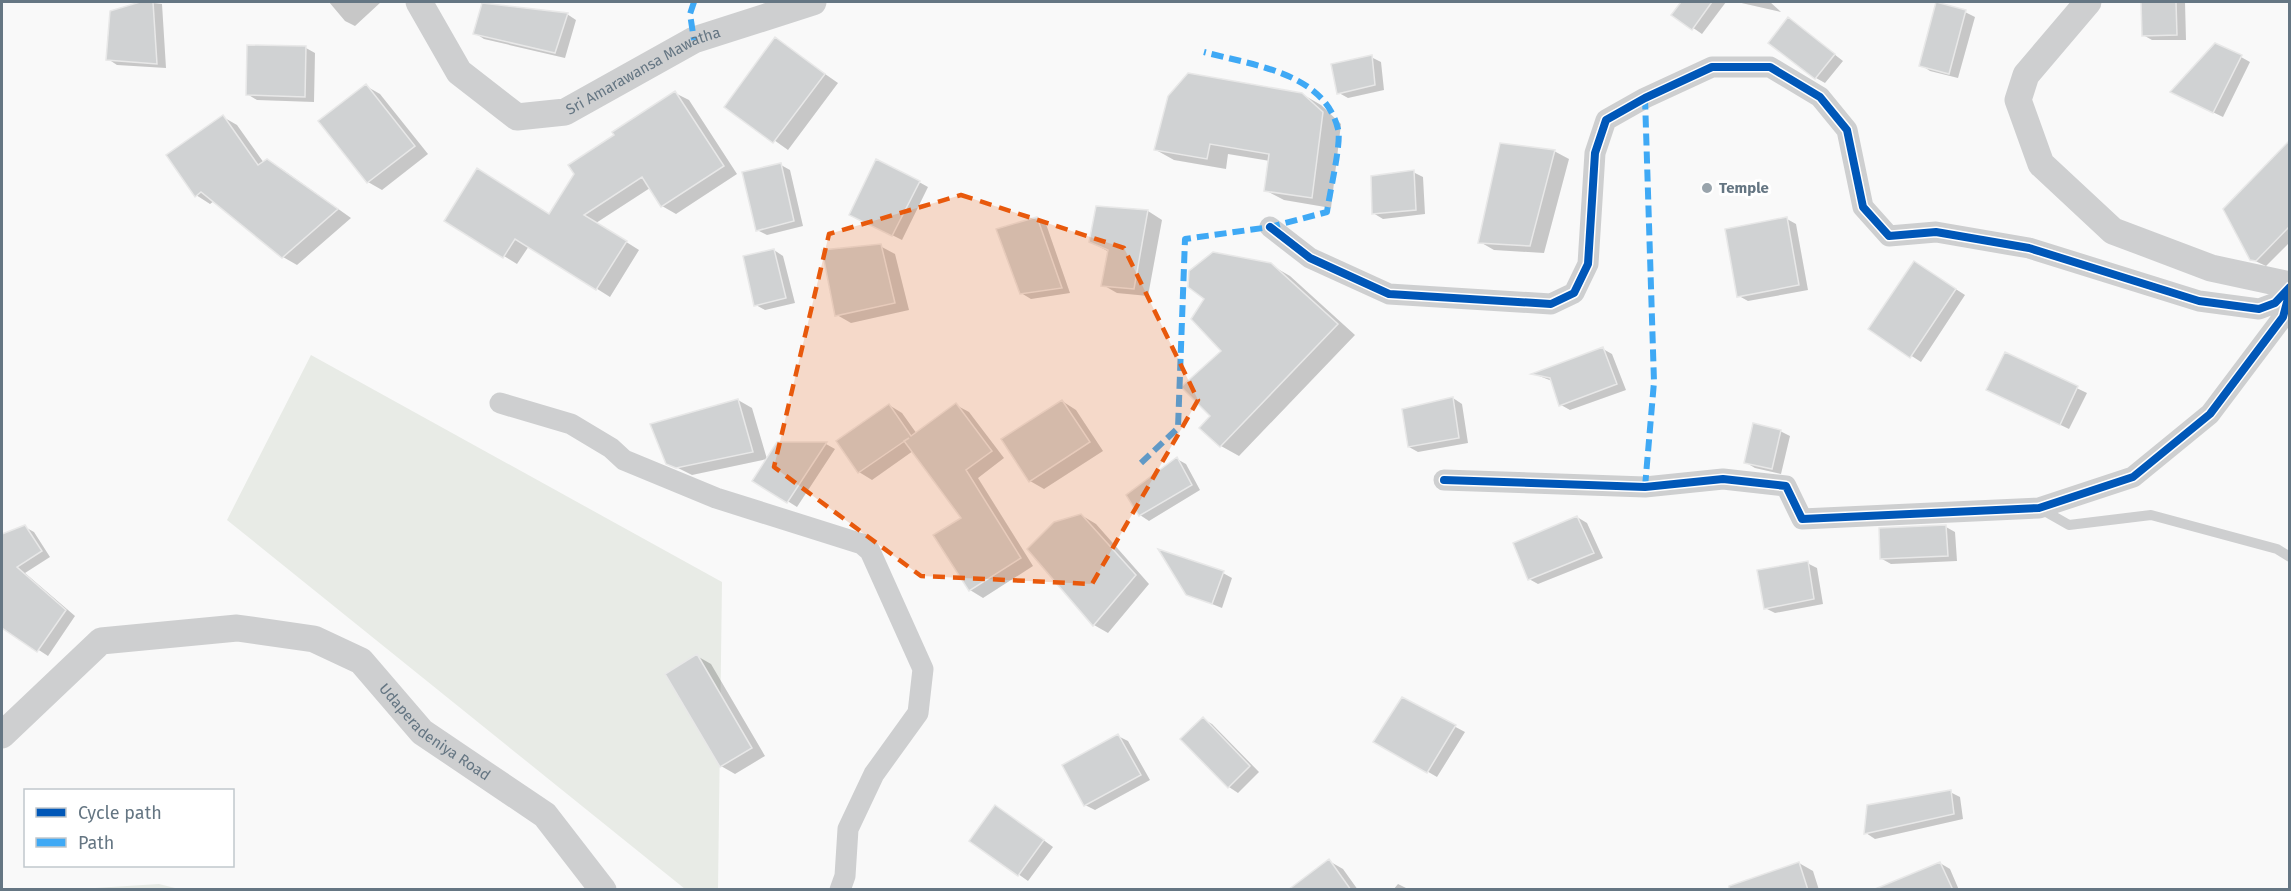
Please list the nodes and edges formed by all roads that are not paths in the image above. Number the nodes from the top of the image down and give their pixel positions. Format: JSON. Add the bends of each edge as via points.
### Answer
{"nodes":[{"id":1,"x":418,"y":2,"type":"edge"},
{"id":2,"x":813,"y":2,"type":"edge"},
{"id":3,"x":2088,"y":2,"type":"edge"},
{"id":4,"x":1270,"y":226,"type":"dead end"},
{"id":5,"x":2289,"y":288,"type":"edge"},
{"id":6,"x":500,"y":403,"type":"dead end"},
{"id":7,"x":1444,"y":480,"type":"dead end"},
{"id":8,"x":2039,"y":508,"type":"junction"},
{"id":9,"x":2289,"y":557,"type":"edge"},
{"id":10,"x":2,"y":735,"type":"edge"},
{"id":11,"x":603,"y":890,"type":"edge"},
{"id":12,"x":840,"y":890,"type":"edge"}],
"edges":[{"from":1,"to":2,"type":"street","name":"Sri Amarawansa Mawatha","via":[[459,72],[517,117],[565,112],[694,40]]},
{"from":3,"to":5,"type":"street","via":[[2026,75],[2018,100],[2041,164],[2113,231],[2211,268]]},
{"from":4,"to":5,"type":"street","via":[[1310,258],[1389,294],[1551,304],[1574,292],[1588,264],[1595,153],[1606,120],[1712,67],[1770,67],[1820,97],[1847,130],[1863,207],[1889,236],[1936,232],[2029,248],[2199,301],[2259,309],[2275,303]]},
{"from":5,"to":8,"type":"street","via":[[2283,316],[2210,414],[2133,477]]},
{"from":6,"to":12,"type":"street","via":[[571,424],[611,447],[624,460],[716,498],[862,544],[870,551],[923,669],[918,713],[874,774],[848,829],[845,876]]},
{"from":7,"to":8,"type":"street","via":[[1645,487],[1723,479],[1786,486],[1802,519]]},
{"from":8,"to":9,"type":"lane","via":[[2069,525],[2151,515],[2277,549]]},
{"from":10,"to":11,"type":"street","name":"Udaperadeniya Road","via":[[101,641],[237,628],[314,639],[361,661],[422,732],[545,815]]}]}
